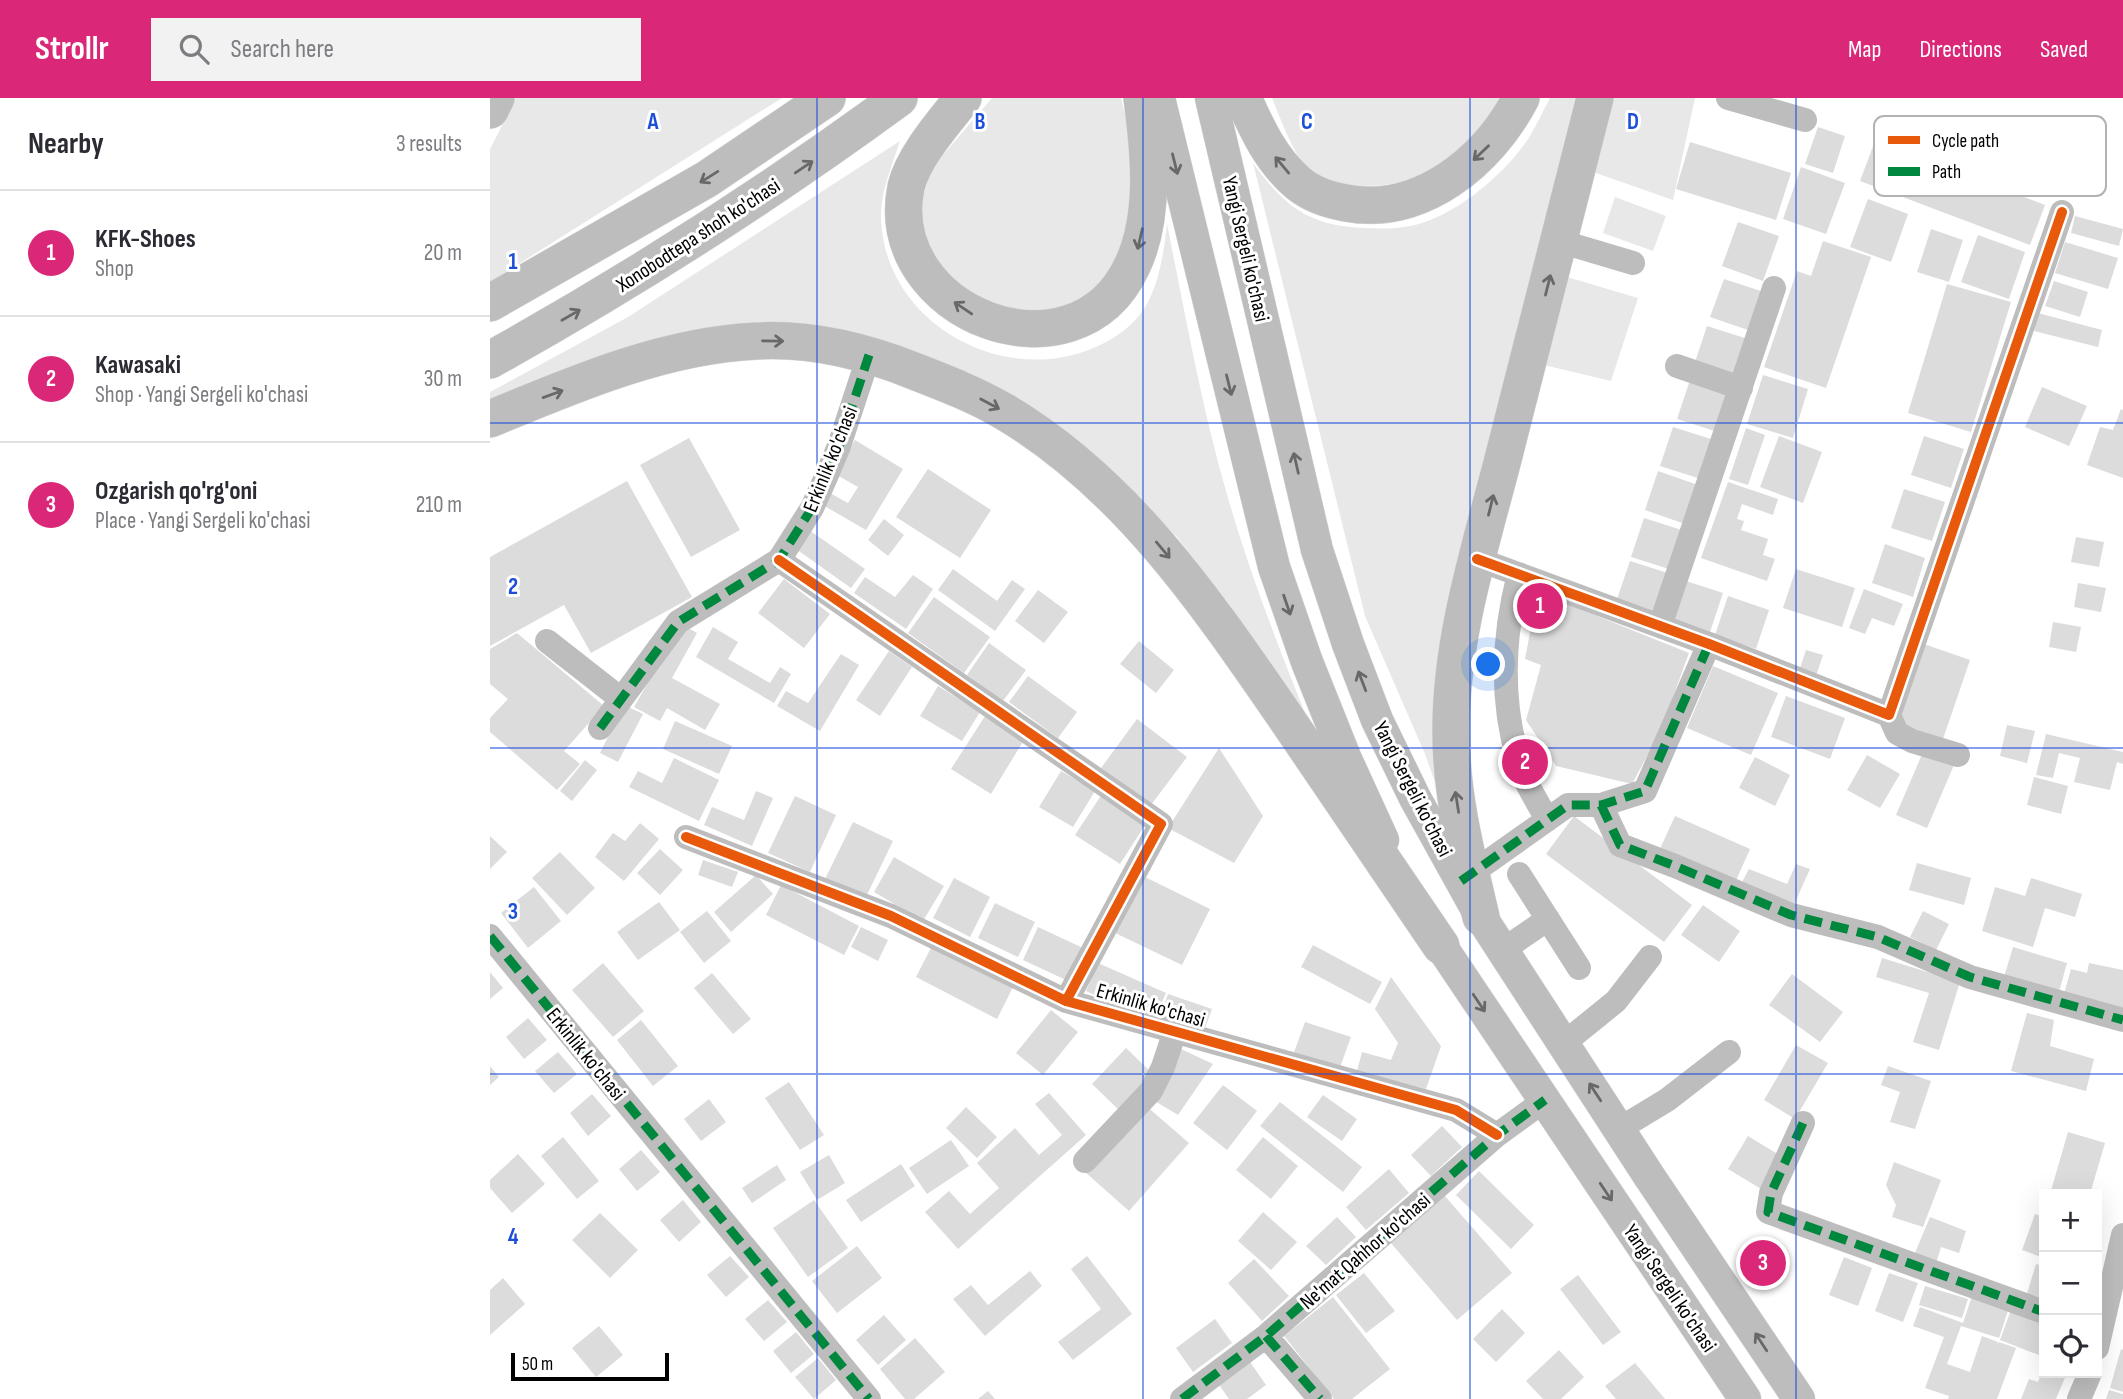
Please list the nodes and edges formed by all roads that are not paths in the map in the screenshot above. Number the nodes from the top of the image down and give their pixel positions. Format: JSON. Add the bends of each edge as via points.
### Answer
{"nodes":[{"id":1,"x":496,"y":98,"type":"edge"},
{"id":2,"x":827,"y":98,"type":"edge"},
{"id":3,"x":899,"y":98,"type":"edge"},
{"id":4,"x":963,"y":98,"type":"edge"},
{"id":5,"x":1142,"y":98,"type":"edge"},
{"id":6,"x":1159,"y":98,"type":"edge"},
{"id":7,"x":1211,"y":98,"type":"edge"},
{"id":8,"x":1243,"y":98,"type":"edge"},
{"id":9,"x":1521,"y":98,"type":"edge"},
{"id":10,"x":1595,"y":98,"type":"edge"},
{"id":11,"x":1728,"y":98,"type":"edge"},
{"id":12,"x":490,"y":110,"type":"edge"},
{"id":13,"x":1805,"y":120,"type":"dead end"},
{"id":14,"x":2062,"y":212,"type":"dead end"},
{"id":15,"x":1559,"y":241,"type":"junction"},
{"id":16,"x":1633,"y":263,"type":"dead end"},
{"id":17,"x":1773,"y":288,"type":"dead end"},
{"id":18,"x":490,"y":303,"type":"edge"},
{"id":19,"x":869,"y":355,"type":"junction"},
{"id":20,"x":490,"y":360,"type":"edge"},
{"id":21,"x":1677,"y":366,"type":"dead end"},
{"id":22,"x":1741,"y":388,"type":"junction"},
{"id":23,"x":490,"y":419,"type":"edge"},
{"id":24,"x":1477,"y":559,"type":"junction"},
{"id":25,"x":779,"y":560,"type":"junction"},
{"id":26,"x":1519,"y":575,"type":"junction"},
{"id":27,"x":1660,"y":626,"type":"junction"},
{"id":28,"x":547,"y":641,"type":"dead end"},
{"id":29,"x":1709,"y":644,"type":"junction"},
{"id":30,"x":621,"y":699,"type":"junction"},
{"id":31,"x":1889,"y":715,"type":"junction"},
{"id":32,"x":600,"y":728,"type":"dead end"},
{"id":33,"x":1958,"y":755,"type":"dead end"},
{"id":34,"x":1601,"y":805,"type":"junction"},
{"id":35,"x":1547,"y":820,"type":"junction"},
{"id":36,"x":686,"y":837,"type":"dead end"},
{"id":37,"x":1519,"y":874,"type":"dead end"},
{"id":38,"x":1466,"y":877,"type":"junction"},
{"id":39,"x":1481,"y":916,"type":"joint"},
{"id":40,"x":1548,"y":919,"type":"junction"},
{"id":41,"x":490,"y":936,"type":"edge"},
{"id":42,"x":1441,"y":946,"type":"junction"},
{"id":43,"x":1503,"y":950,"type":"junction"},
{"id":44,"x":1650,"y":957,"type":"dead end"},
{"id":45,"x":1579,"y":968,"type":"dead end"},
{"id":46,"x":1066,"y":1001,"type":"junction"},
{"id":47,"x":2123,"y":1020,"type":"edge"},
{"id":48,"x":1175,"y":1031,"type":"junction"},
{"id":49,"x":1563,"y":1044,"type":"junction"},
{"id":50,"x":1729,"y":1052,"type":"dead end"},
{"id":51,"x":1545,"y":1100,"type":"junction"},
{"id":52,"x":1803,"y":1123,"type":"dead end"},
{"id":53,"x":1619,"y":1129,"type":"junction"},
{"id":54,"x":1497,"y":1135,"type":"junction"},
{"id":55,"x":1085,"y":1161,"type":"dead end"},
{"id":56,"x":2123,"y":1235,"type":"edge"},
{"id":57,"x":2039,"y":1309,"type":"edge"},
{"id":58,"x":2102,"y":1321,"type":"edge"},
{"id":59,"x":1266,"y":1336,"type":"junction"},
{"id":60,"x":2088,"y":1378,"type":"edge"},
{"id":61,"x":869,"y":1399,"type":"edge"},
{"id":62,"x":1182,"y":1399,"type":"edge"},
{"id":63,"x":1320,"y":1399,"type":"edge"},
{"id":64,"x":1745,"y":1399,"type":"edge"},
{"id":65,"x":1799,"y":1399,"type":"edge"},
{"id":66,"x":2079,"y":1399,"type":"edge"}],
"edges":[{"from":1,"to":12,"type":"highway"},
{"from":2,"to":18,"type":"highway","name":"Xonobodtepa shoh ko'chasi","one_way":true,"via":[[706,179]]},
{"from":20,"to":3,"type":"highway","name":"Xonobodtepa shoh ko'chasi","one_way":true,"via":[[672,253],[809,164]]},
{"from":5,"to":4,"type":"highway","one_way":true,"via":[[1147,196],[1133,265],[1109,300],[1088,315],[1063,325],[1026,329],[993,324],[960,307],[928,277],[912,250],[905,204],[908,181]]},
{"from":6,"to":42,"type":"main road","name":"Yangi Sergeli ko'chasi","one_way":true,"via":[[1274,567],[1345,757],[1389,852]]},
{"from":38,"to":7,"type":"main road","name":"Yangi Sergeli ko'chasi","one_way":true,"via":[[1415,798],[1377,720],[1317,550]]},
{"from":9,"to":8,"type":"highway","one_way":true,"via":[[1491,144],[1454,176],[1416,197],[1378,205],[1325,198],[1299,184],[1271,153]]},
{"from":10,"to":15,"type":"highway"},
{"from":11,"to":13,"type":"street"},
{"from":14,"to":31,"type":"street"},
{"from":15,"to":16,"type":"street"},
{"from":24,"to":15,"type":"highway","one_way":true},
{"from":17,"to":22,"type":"street"},
{"from":23,"to":19,"type":"highway","one_way":true,"via":[[596,378],[723,344],[794,342]]},
{"from":19,"to":25,"type":"street","name":"Erkinlik ko'chasi","via":[[826,477]]},
{"from":19,"to":42,"type":"highway","one_way":true,"via":[[970,393],[1006,413],[1097,482],[1152,535],[1230,638]]},
{"from":21,"to":22,"type":"street"},
{"from":22,"to":27,"type":"street"},
{"from":24,"to":26,"type":"street"},
{"from":38,"to":24,"type":"highway","one_way":true,"via":[[1451,731],[1458,655]]},
{"from":25,"to":30,"type":"street","name":"Erkinlik ko'chasi","via":[[678,622]]},
{"from":25,"to":46,"type":"street","via":[[1161,824]]},
{"from":26,"to":27,"type":"street"},
{"from":26,"to":35,"type":"street","via":[[1508,614],[1505,661],[1510,722],[1522,773]]},
{"from":27,"to":29,"type":"street"},
{"from":28,"to":30,"type":"street"},
{"from":29,"to":31,"type":"street"},
{"from":29,"to":34,"type":"street","via":[[1645,791]]},
{"from":30,"to":32,"type":"street","name":"Erkinlik ko'chasi"},
{"from":31,"to":33,"type":"street","via":[[1897,733]]},
{"from":34,"to":35,"type":"street","via":[[1568,805]]},
{"from":34,"to":47,"type":"street","via":[[1620,845],[1791,915],[1878,937],[1970,977]]},
{"from":35,"to":38,"type":"street"},
{"from":36,"to":46,"type":"street","name":"Erkinlik ko'chasi","via":[[891,916]]},
{"from":37,"to":40,"type":"street"},
{"from":38,"to":39,"type":"highway"},
{"from":39,"to":43,"type":"main road"},
{"from":40,"to":43,"type":"street"},
{"from":40,"to":45,"type":"street"},
{"from":41,"to":61,"type":"street","name":"Erkinlik ko'chasi"},
{"from":42,"to":51,"type":"main road","name":"Yangi Sergeli ko'chasi","one_way":true},
{"from":43,"to":49,"type":"main road"},
{"from":44,"to":49,"type":"street","via":[[1616,1001]]},
{"from":46,"to":48,"type":"street","name":"Erkinlik ko'chasi"},
{"from":48,"to":54,"type":"street","name":"Erkinlik ko'chasi","via":[[1456,1110]]},
{"from":48,"to":55,"type":"street","via":[[1151,1091]]},
{"from":53,"to":49,"type":"main road","one_way":true},
{"from":50,"to":53,"type":"street","via":[[1667,1100]]},
{"from":51,"to":54,"type":"street","name":"Ne'mat Qahhor ko'chasi"},
{"from":51,"to":64,"type":"main road","name":"Yangi Sergeli ko'chasi","one_way":true},
{"from":52,"to":57,"type":"street","via":[[1771,1193],[1768,1212]]},
{"from":65,"to":53,"type":"main road","one_way":true},
{"from":54,"to":59,"type":"street","name":"Ne'mat Qahhor ko'chasi"},
{"from":56,"to":58,"type":"street"},
{"from":59,"to":62,"type":"street","name":"Ne'mat Qahhor ko'chasi"},
{"from":59,"to":63,"type":"street"},
{"from":60,"to":66,"type":"street"}]}
